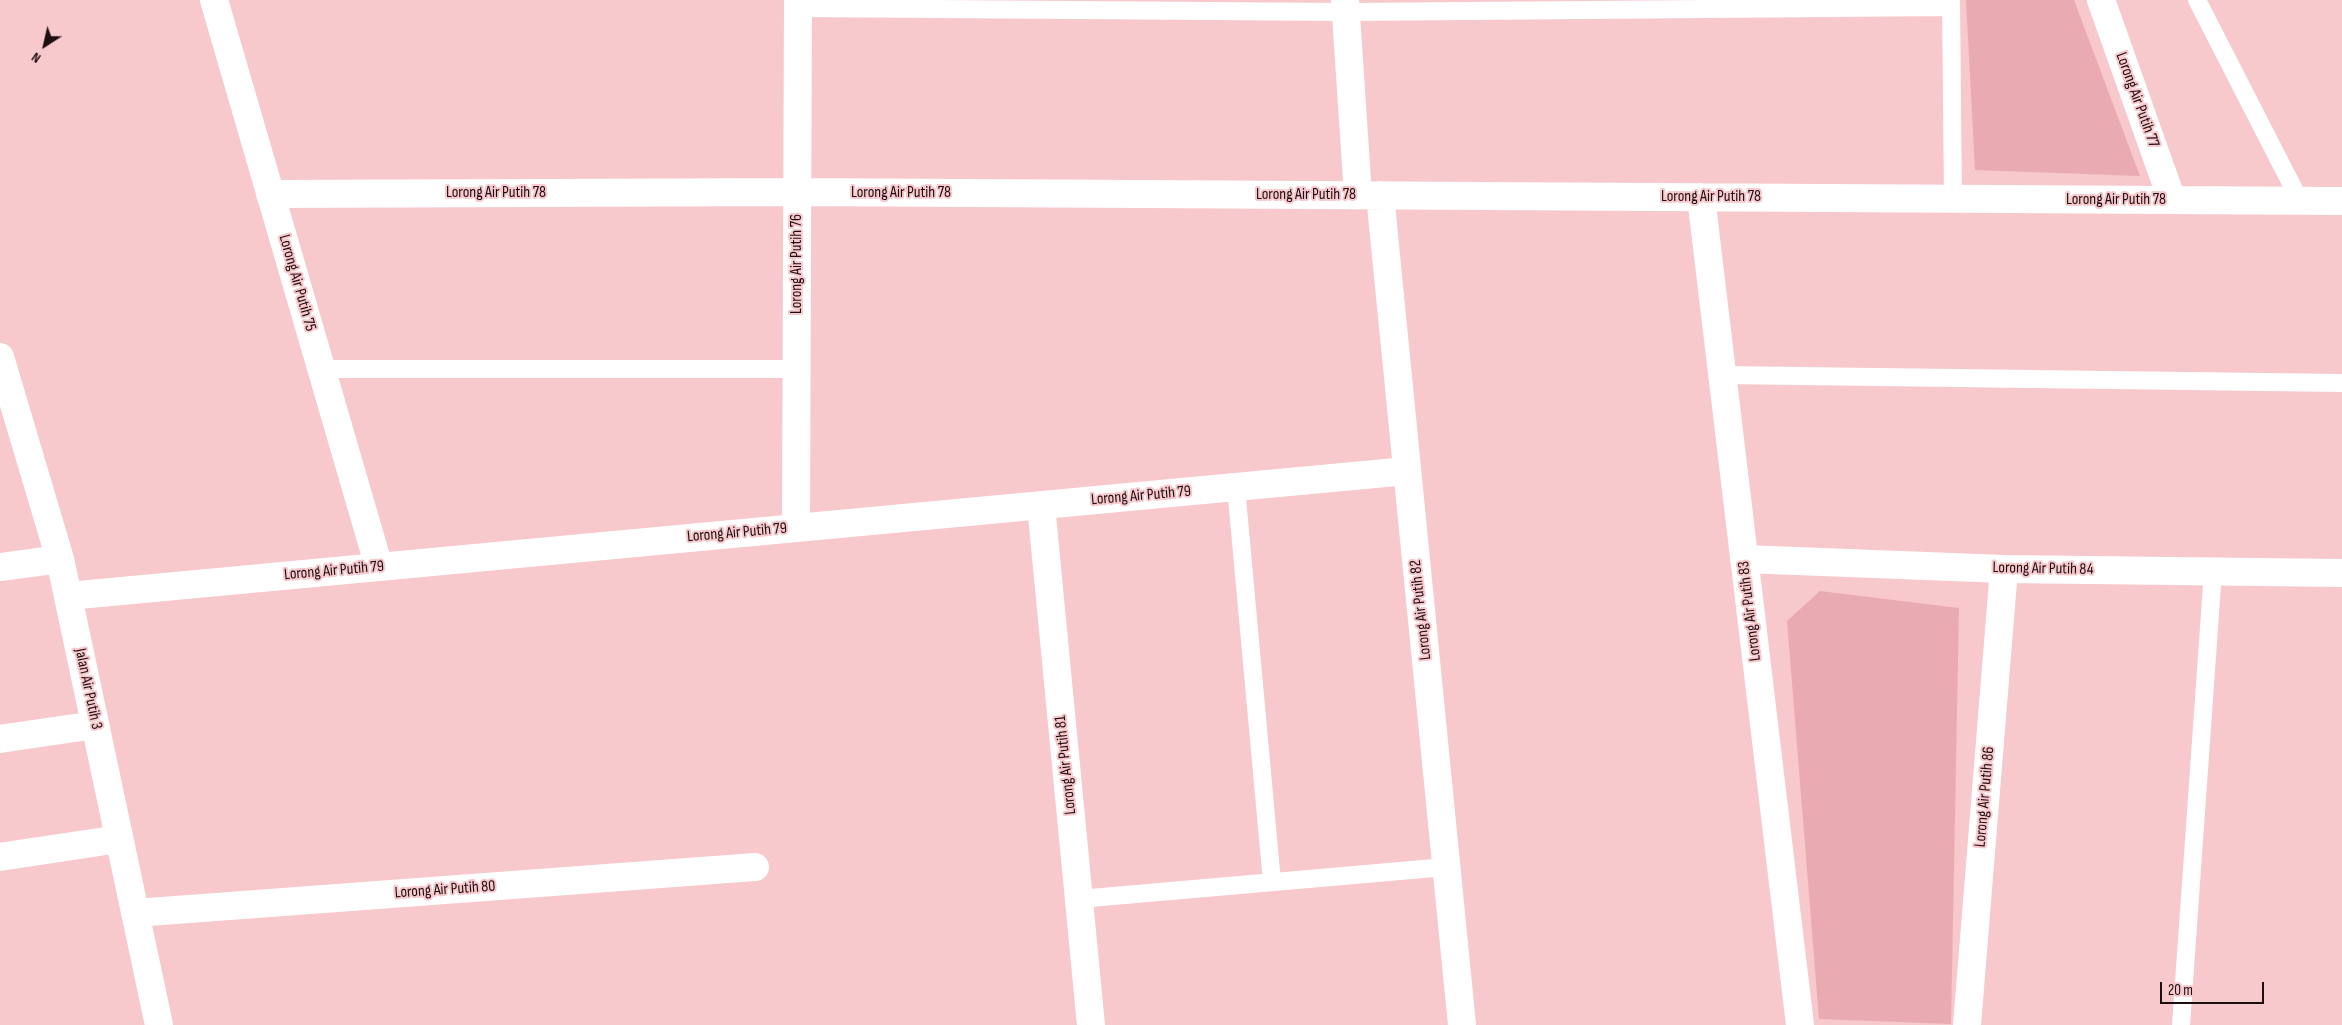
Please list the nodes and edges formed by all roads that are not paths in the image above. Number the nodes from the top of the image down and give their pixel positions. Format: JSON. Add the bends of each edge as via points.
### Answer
{"nodes":[{"id":1,"x":214,"y":0,"type":"edge"},
{"id":2,"x":2101,"y":0,"type":"edge"},
{"id":3,"x":2197,"y":0,"type":"edge"},
{"id":4,"x":798,"y":4,"type":"edge"},
{"id":5,"x":1951,"y":4,"type":"edge"},
{"id":6,"x":1346,"y":6,"type":"edge"},
{"id":7,"x":797,"y":192,"type":"junction"},
{"id":8,"x":270,"y":194,"type":"junction"},
{"id":9,"x":1369,"y":195,"type":"junction"},
{"id":10,"x":1701,"y":197,"type":"junction"},
{"id":11,"x":1953,"y":199,"type":"junction"},
{"id":12,"x":2172,"y":200,"type":"junction"},
{"id":13,"x":2300,"y":201,"type":"junction"},
{"id":14,"x":2342,"y":201,"type":"edge"},
{"id":15,"x":0,"y":357,"type":"edge"},
{"id":16,"x":322,"y":369,"type":"junction"},
{"id":17,"x":796,"y":369,"type":"junction"},
{"id":18,"x":1722,"y":376,"type":"junction"},
{"id":19,"x":2342,"y":383,"type":"edge"},
{"id":20,"x":1407,"y":471,"type":"junction"},
{"id":21,"x":1236,"y":487,"type":"junction"},
{"id":22,"x":1041,"y":505,"type":"junction"},
{"id":23,"x":796,"y":528,"type":"junction"},
{"id":24,"x":60,"y":559,"type":"junction"},
{"id":25,"x":1744,"y":559,"type":"junction"},
{"id":26,"x":0,"y":566,"type":"edge"},
{"id":27,"x":378,"y":567,"type":"junction"},
{"id":28,"x":2004,"y":569,"type":"junction"},
{"id":29,"x":2213,"y":571,"type":"junction"},
{"id":30,"x":2342,"y":573,"type":"edge"},
{"id":31,"x":68,"y":596,"type":"junction"},
{"id":32,"x":95,"y":725,"type":"junction"},
{"id":33,"x":0,"y":739,"type":"edge"},
{"id":34,"x":119,"y":839,"type":"junction"},
{"id":35,"x":0,"y":857,"type":"edge"},
{"id":36,"x":1446,"y":867,"type":"junction"},
{"id":37,"x":754,"y":868,"type":"dead end"},
{"id":38,"x":1272,"y":882,"type":"junction"},
{"id":39,"x":1079,"y":899,"type":"junction"},
{"id":40,"x":135,"y":913,"type":"junction"},
{"id":41,"x":159,"y":1025,"type":"edge"},
{"id":42,"x":1091,"y":1025,"type":"edge"},
{"id":43,"x":1462,"y":1025,"type":"edge"},
{"id":44,"x":1800,"y":1025,"type":"edge"},
{"id":45,"x":1967,"y":1025,"type":"edge"},
{"id":46,"x":2181,"y":1025,"type":"edge"}],
"edges":[{"from":1,"to":8,"type":"street","name":"Lorong Air Putih 75"},
{"from":2,"to":12,"type":"street","name":"Lorong Air Putih 77"},
{"from":3,"to":13,"type":"lane"},
{"from":4,"to":6,"type":"lane"},
{"from":4,"to":7,"type":"street","name":"Lorong Air Putih 76"},
{"from":5,"to":6,"type":"lane"},
{"from":5,"to":11,"type":"lane"},
{"from":6,"to":9,"type":"street","name":"Lorong Air Putih 82"},
{"from":7,"to":8,"type":"street","name":"Lorong Air Putih 78"},
{"from":7,"to":9,"type":"street","name":"Lorong Air Putih 78"},
{"from":7,"to":17,"type":"street","name":"Lorong Air Putih 76"},
{"from":8,"to":16,"type":"street","name":"Lorong Air Putih 75"},
{"from":9,"to":10,"type":"street","name":"Lorong Air Putih 78"},
{"from":9,"to":20,"type":"street","name":"Lorong Air Putih 82"},
{"from":10,"to":11,"type":"street","name":"Lorong Air Putih 78"},
{"from":10,"to":18,"type":"street","name":"Lorong Air Putih 83"},
{"from":11,"to":12,"type":"street","name":"Lorong Air Putih 78"},
{"from":12,"to":13,"type":"street","name":"Lorong Air Putih 78"},
{"from":13,"to":14,"type":"street","name":"Lorong Air Putih 78"},
{"from":15,"to":24,"type":"street","name":"Jalan Air Putih 3"},
{"from":16,"to":17,"type":"lane"},
{"from":16,"to":27,"type":"street","name":"Lorong Air Putih 75"},
{"from":17,"to":23,"type":"street","name":"Lorong Air Putih 76"},
{"from":18,"to":19,"type":"lane"},
{"from":18,"to":25,"type":"street","name":"Lorong Air Putih 83"},
{"from":20,"to":21,"type":"street","name":"Lorong Air Putih 79"},
{"from":20,"to":36,"type":"street","name":"Lorong Air Putih 82"},
{"from":21,"to":22,"type":"street","name":"Lorong Air Putih 79"},
{"from":21,"to":38,"type":"lane"},
{"from":22,"to":23,"type":"street","name":"Lorong Air Putih 79"},
{"from":22,"to":39,"type":"street","name":"Lorong Air Putih 81"},
{"from":23,"to":27,"type":"street","name":"Lorong Air Putih 79"},
{"from":24,"to":26,"type":"street"},
{"from":24,"to":31,"type":"street","name":"Jalan Air Putih 3"},
{"from":25,"to":28,"type":"street","name":"Lorong Air Putih 84"},
{"from":25,"to":44,"type":"street","name":"Lorong Air Putih 83"},
{"from":27,"to":31,"type":"street","name":"Lorong Air Putih 79"},
{"from":28,"to":29,"type":"street","name":"Lorong Air Putih 84"},
{"from":28,"to":45,"type":"street","name":"Lorong Air Putih 86"},
{"from":29,"to":30,"type":"street","name":"Lorong Air Putih 84"},
{"from":29,"to":46,"type":"lane"},
{"from":31,"to":32,"type":"street","name":"Jalan Air Putih 3"},
{"from":32,"to":33,"type":"street"},
{"from":32,"to":34,"type":"street","name":"Jalan Air Putih 3"},
{"from":34,"to":35,"type":"street"},
{"from":34,"to":40,"type":"street","name":"Jalan Air Putih 3"},
{"from":36,"to":38,"type":"lane"},
{"from":36,"to":43,"type":"street","name":"Lorong Air Putih 82"},
{"from":37,"to":40,"type":"street","name":"Lorong Air Putih 80"},
{"from":38,"to":39,"type":"lane"},
{"from":39,"to":42,"type":"street","name":"Lorong Air Putih 81"},
{"from":40,"to":41,"type":"street","name":"Jalan Air Putih 3"}]}
